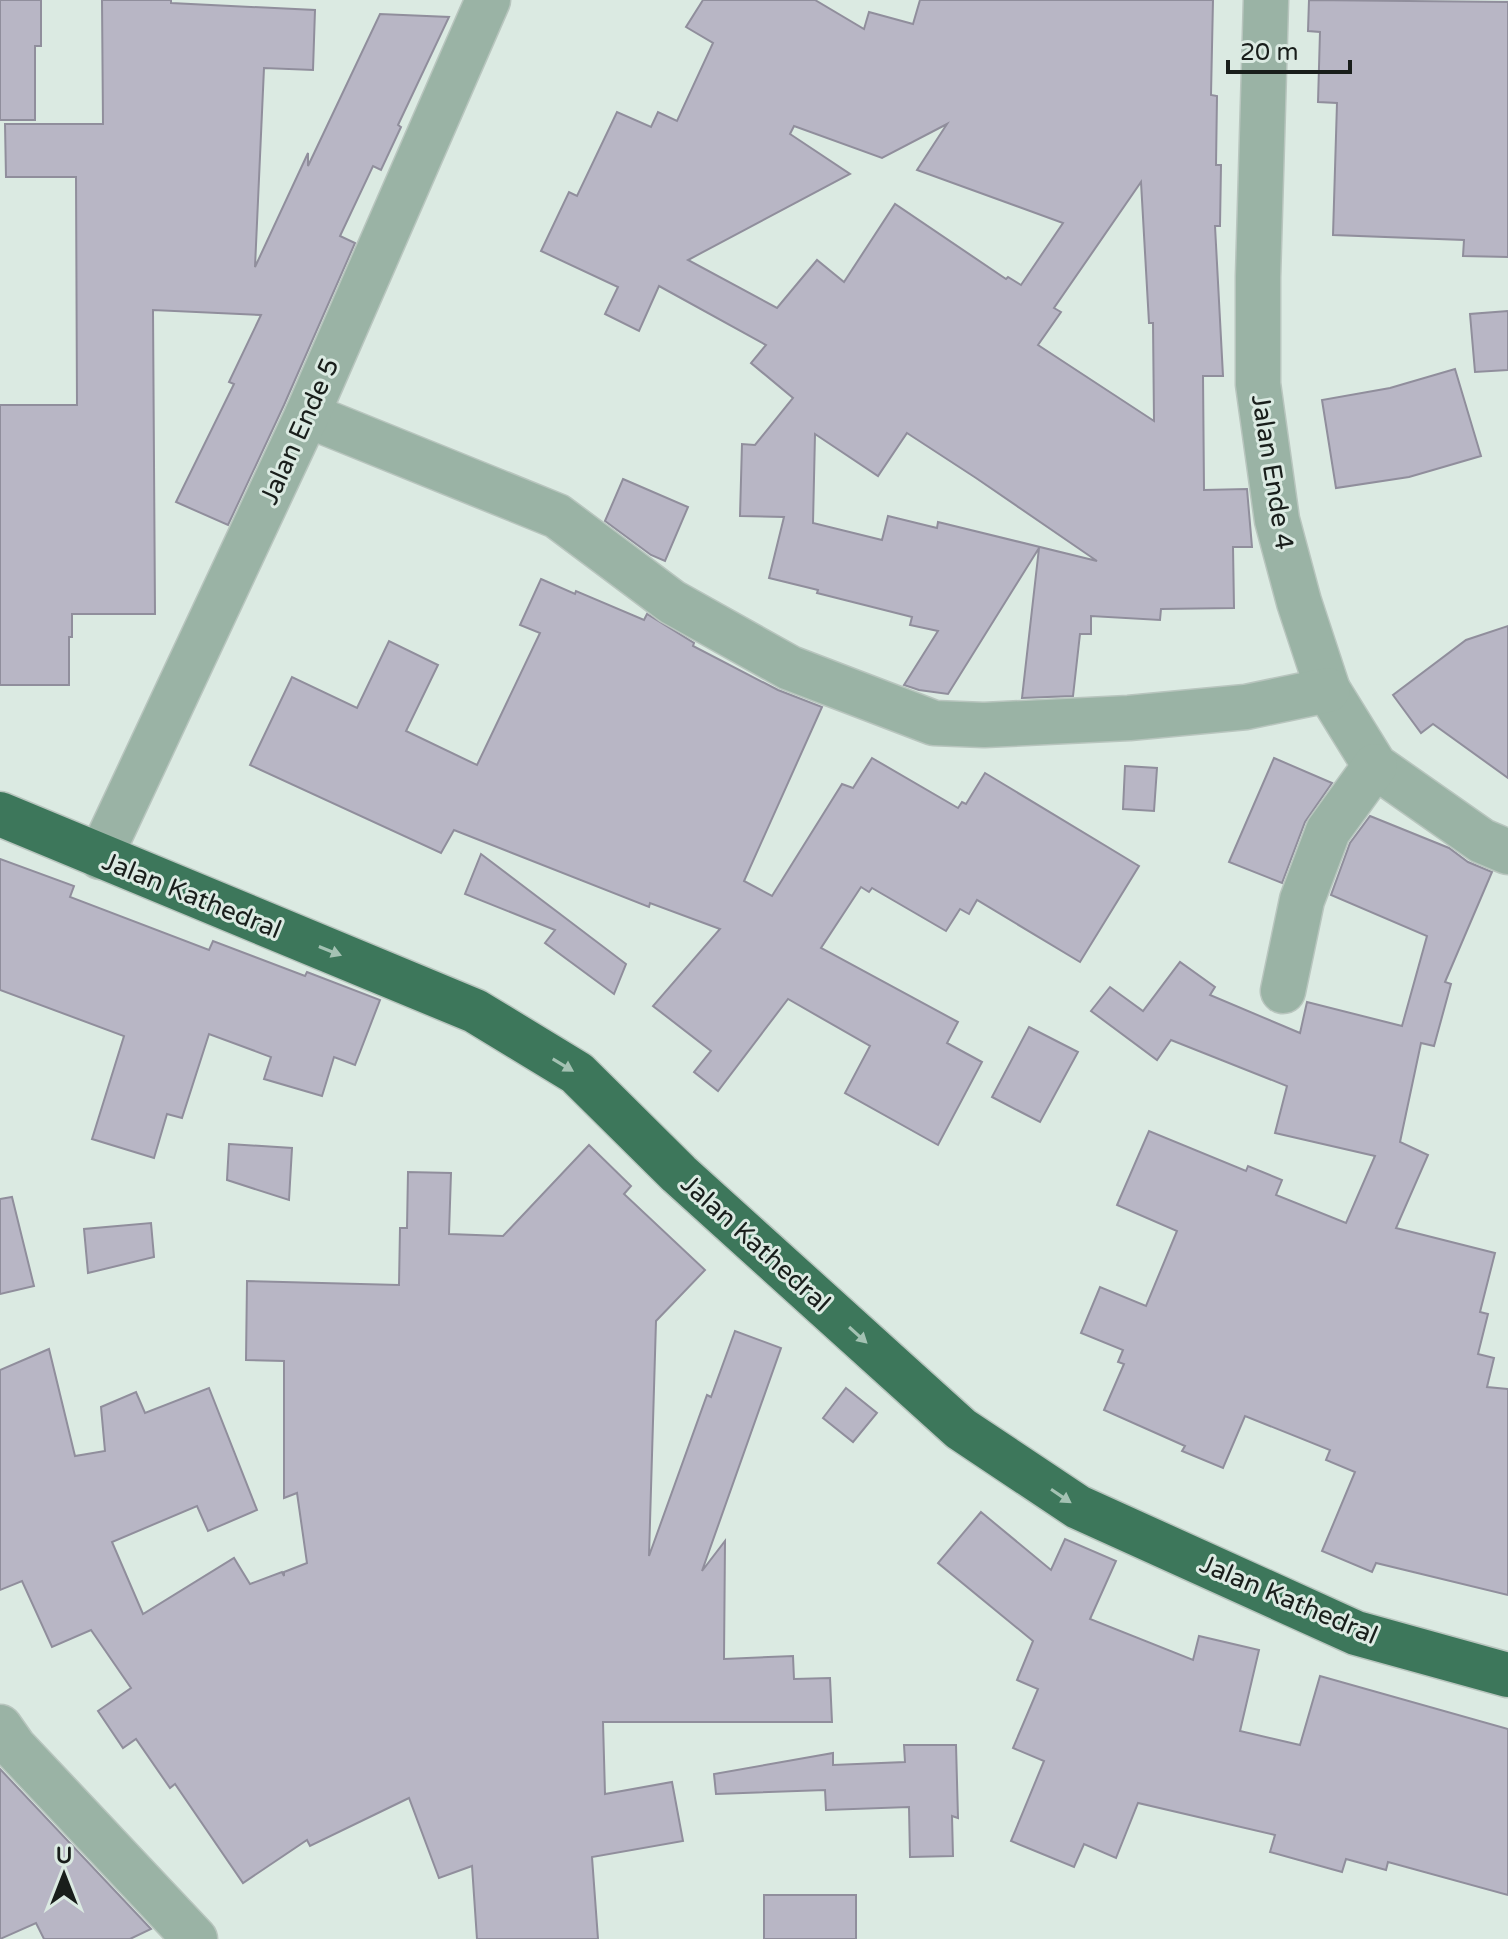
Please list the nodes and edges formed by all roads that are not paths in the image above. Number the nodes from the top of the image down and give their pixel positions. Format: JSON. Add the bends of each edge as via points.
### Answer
{"nodes":[{"id":1,"x":488,"y":0,"type":"edge"},
{"id":2,"x":1266,"y":0,"type":"edge"},
{"id":3,"x":307,"y":415,"type":"junction"},
{"id":4,"x":1328,"y":690,"type":"junction"},
{"id":5,"x":1375,"y":766,"type":"junction"},
{"id":6,"x":0,"y":814,"type":"edge"},
{"id":7,"x":1508,"y":852,"type":"edge"},
{"id":8,"x":100,"y":857,"type":"junction"},
{"id":9,"x":1283,"y":991,"type":"dead end"},
{"id":10,"x":1508,"y":1675,"type":"edge"},
{"id":11,"x":0,"y":1727,"type":"edge"},
{"id":12,"x":195,"y":1939,"type":"edge"}],
"edges":[{"from":1,"to":3,"type":"street","name":"Jalan Ende 5"},
{"from":2,"to":4,"type":"street","name":"Jalan Ende 4","via":[[1258,384],[1277,520]]},
{"from":3,"to":4,"type":"street","via":[[557,516],[672,602],[790,668],[934,723],[1129,718],[1246,707]]},
{"from":3,"to":8,"type":"street","name":"Jalan Ende 5"},
{"from":4,"to":5,"type":"street","name":"Jalan Ende 4"},
{"from":5,"to":7,"type":"street","name":"Jalan Ende 4","via":[[1482,841]]},
{"from":5,"to":9,"type":"street","via":[[1328,831],[1302,900]]},
{"from":6,"to":8,"type":"highway","name":"Jalan Kathedral"},
{"from":8,"to":10,"type":"highway","name":"Jalan Kathedral","one_way":true,"via":[[475,1011],[577,1073],[679,1174],[961,1429],[1078,1507],[1356,1633]]},
{"from":11,"to":12,"type":"street"}]}
